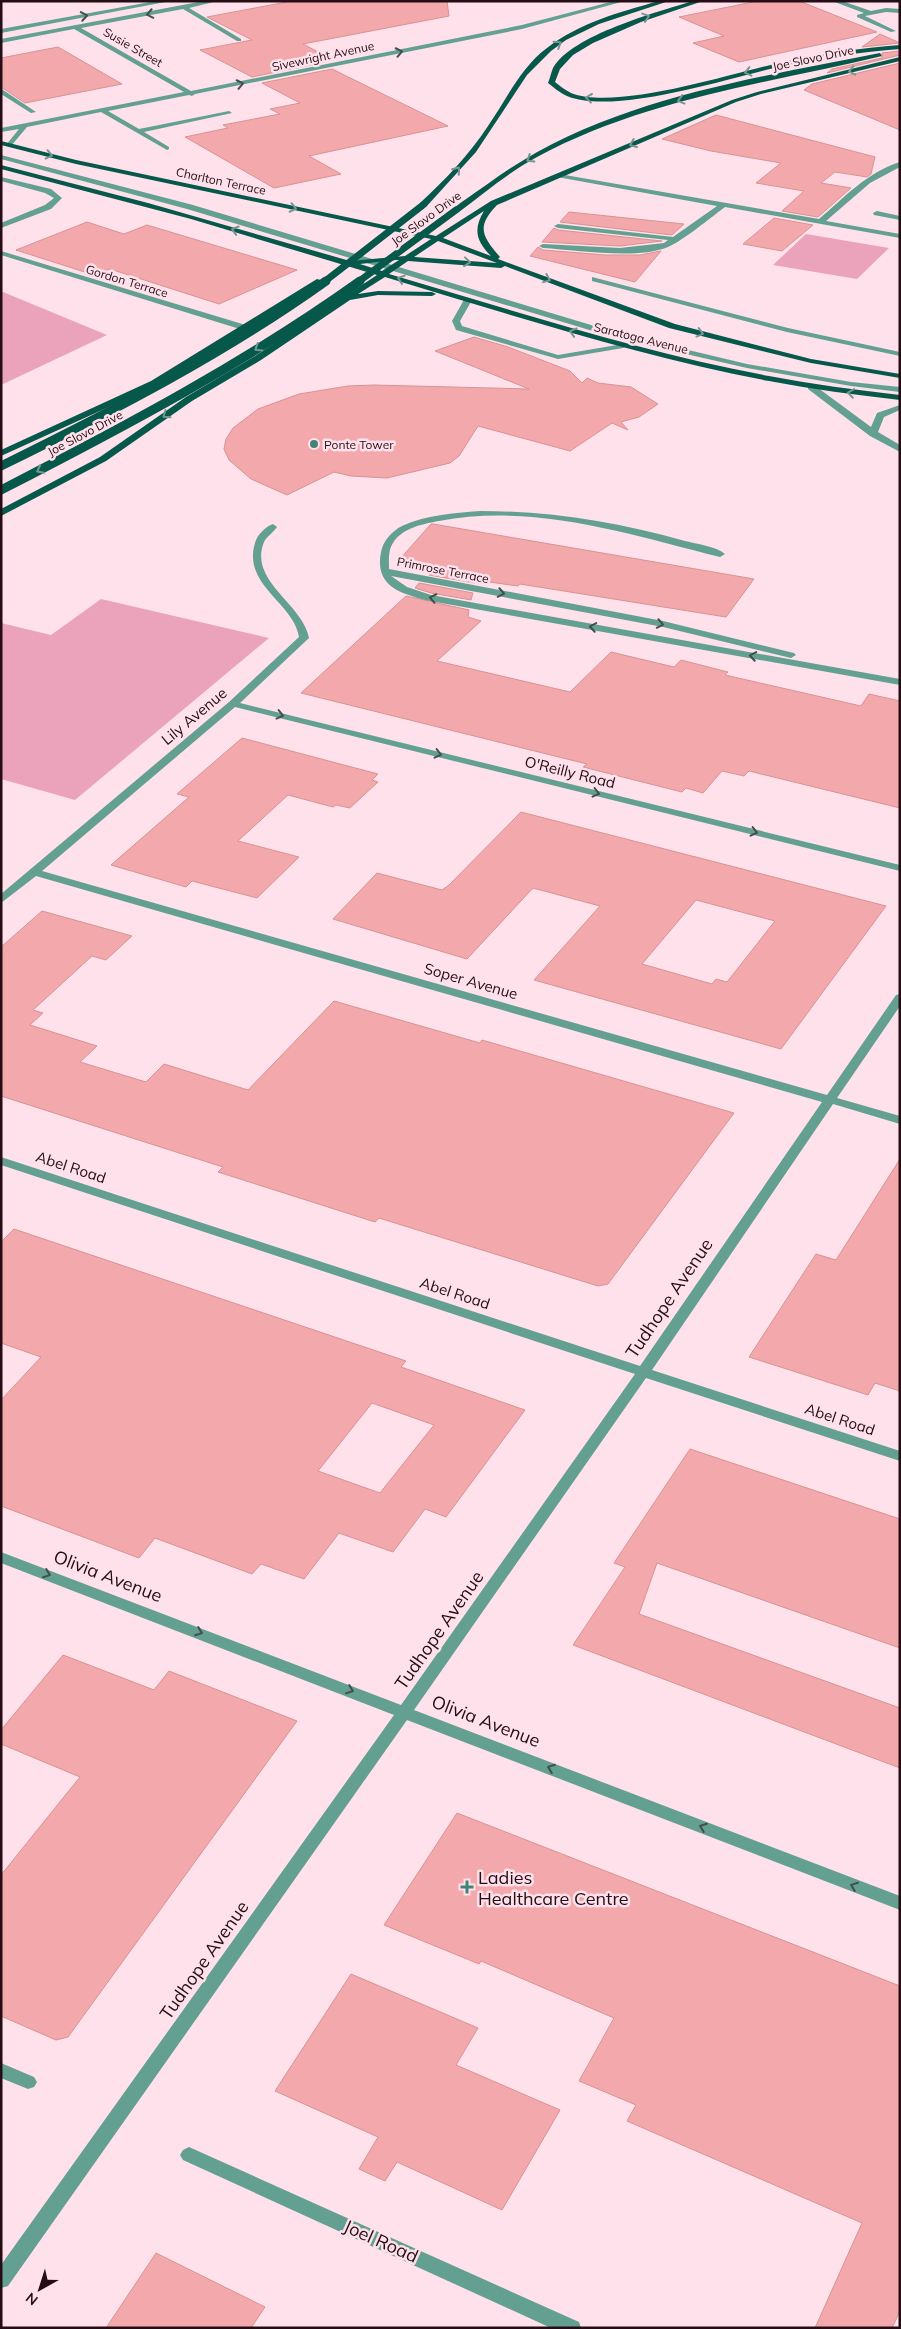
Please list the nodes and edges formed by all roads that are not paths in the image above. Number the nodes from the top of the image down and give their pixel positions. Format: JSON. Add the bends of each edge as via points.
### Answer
{"nodes":[{"id":1,"x":168,"y":1,"type":"edge"},
{"id":2,"x":193,"y":1,"type":"edge"},
{"id":3,"x":215,"y":1,"type":"edge"},
{"id":4,"x":622,"y":1,"type":"edge"},
{"id":5,"x":666,"y":1,"type":"edge"},
{"id":6,"x":700,"y":1,"type":"edge"},
{"id":7,"x":834,"y":1,"type":"edge"},
{"id":8,"x":200,"y":4,"type":"junction"},
{"id":9,"x":184,"y":7,"type":"junction"},
{"id":10,"x":900,"y":12,"type":"edge"},
{"id":11,"x":870,"y":13,"type":"junction"},
{"id":12,"x":63,"y":20,"type":"junction"},
{"id":13,"x":76,"y":28,"type":"junction"},
{"id":14,"x":1,"y":31,"type":"edge"},
{"id":15,"x":893,"y":31,"type":"dead end"},
{"id":16,"x":239,"y":40,"type":"dead end"},
{"id":17,"x":1,"y":41,"type":"edge"},
{"id":18,"x":900,"y":47,"type":"edge"},
{"id":19,"x":900,"y":51,"type":"edge"},
{"id":20,"x":900,"y":59,"type":"edge"},
{"id":21,"x":1,"y":91,"type":"edge"},
{"id":22,"x":192,"y":94,"type":"junction"},
{"id":23,"x":103,"y":111,"type":"junction"},
{"id":24,"x":33,"y":112,"type":"dead end"},
{"id":25,"x":228,"y":113,"type":"dead end"},
{"id":26,"x":26,"y":125,"type":"junction"},
{"id":27,"x":1,"y":130,"type":"edge"},
{"id":28,"x":138,"y":131,"type":"junction"},
{"id":29,"x":5,"y":144,"type":"edge"},
{"id":30,"x":167,"y":148,"type":"dead end"},
{"id":31,"x":1,"y":151,"type":"edge"},
{"id":32,"x":1,"y":157,"type":"edge"},
{"id":33,"x":900,"y":164,"type":"edge"},
{"id":34,"x":1,"y":167,"type":"edge"},
{"id":35,"x":559,"y":176,"type":"junction"},
{"id":36,"x":1,"y":179,"type":"edge"},
{"id":37,"x":494,"y":203,"type":"junction"},
{"id":38,"x":724,"y":204,"type":"junction"},
{"id":39,"x":876,"y":214,"type":"dead end"},
{"id":40,"x":900,"y":218,"type":"edge"},
{"id":41,"x":820,"y":222,"type":"junction"},
{"id":42,"x":1,"y":226,"type":"edge"},
{"id":43,"x":558,"y":226,"type":"dead end"},
{"id":44,"x":900,"y":236,"type":"edge"},
{"id":45,"x":436,"y":238,"type":"junction"},
{"id":46,"x":675,"y":239,"type":"junction"},
{"id":47,"x":542,"y":246,"type":"dead end"},
{"id":48,"x":1,"y":253,"type":"edge"},
{"id":49,"x":382,"y":258,"type":"junction"},
{"id":50,"x":366,"y":260,"type":"junction"},
{"id":51,"x":501,"y":261,"type":"junction"},
{"id":52,"x":348,"y":263,"type":"junction"},
{"id":53,"x":399,"y":263,"type":"junction"},
{"id":54,"x":521,"y":269,"type":"junction"},
{"id":55,"x":383,"y":273,"type":"junction"},
{"id":56,"x":595,"y":279,"type":"dead end"},
{"id":57,"x":456,"y":297,"type":"junction"},
{"id":58,"x":346,"y":300,"type":"junction"},
{"id":59,"x":468,"y":300,"type":"junction"},
{"id":60,"x":246,"y":328,"type":"junction"},
{"id":61,"x":623,"y":346,"type":"junction"},
{"id":62,"x":900,"y":354,"type":"edge"},
{"id":63,"x":900,"y":376,"type":"edge"},
{"id":64,"x":900,"y":384,"type":"edge"},
{"id":65,"x":811,"y":387,"type":"junction"},
{"id":66,"x":900,"y":390,"type":"edge"},
{"id":67,"x":900,"y":398,"type":"edge"},
{"id":68,"x":900,"y":407,"type":"edge"},
{"id":69,"x":873,"y":434,"type":"junction"},
{"id":70,"x":900,"y":449,"type":"edge"},
{"id":71,"x":1,"y":453,"type":"edge"},
{"id":72,"x":1,"y":466,"type":"edge"},
{"id":73,"x":1,"y":490,"type":"edge"},
{"id":74,"x":1,"y":513,"type":"edge"},
{"id":75,"x":273,"y":527,"type":"dead end"},
{"id":76,"x":720,"y":554,"type":"dead end"},
{"id":77,"x":384,"y":571,"type":"junction"},
{"id":78,"x":853,"y":673,"type":"junction"},
{"id":79,"x":900,"y":682,"type":"edge"},
{"id":80,"x":233,"y":704,"type":"junction"},
{"id":81,"x":900,"y":868,"type":"edge"},
{"id":82,"x":34,"y":872,"type":"junction"},
{"id":83,"x":1,"y":900,"type":"edge"},
{"id":84,"x":900,"y":997,"type":"edge"},
{"id":85,"x":829,"y":1099,"type":"junction"},
{"id":86,"x":900,"y":1120,"type":"edge"},
{"id":87,"x":1,"y":1161,"type":"edge"},
{"id":88,"x":643,"y":1372,"type":"junction"},
{"id":89,"x":900,"y":1456,"type":"edge"},
{"id":90,"x":1,"y":1556,"type":"edge"},
{"id":91,"x":405,"y":1711,"type":"junction"},
{"id":92,"x":900,"y":1904,"type":"edge"},
{"id":93,"x":1,"y":2070,"type":"edge"},
{"id":94,"x":28,"y":2082,"type":"dead end"},
{"id":95,"x":189,"y":2155,"type":"dead end"},
{"id":96,"x":1,"y":2280,"type":"edge"},
{"id":97,"x":572,"y":2328,"type":"edge"}],
"edges":[{"from":12,"to":1,"type":"street","one_way":true},
{"from":2,"to":8,"type":"street"},
{"from":3,"to":8,"type":"street"},
{"from":22,"to":4,"type":"street","name":"Sivewright Avenue","one_way":true,"via":[[522,27]]},
{"from":72,"to":5,"type":"main road","name":"Joe Slovo Drive","one_way":true,"bridge":true,"via":[[155,387],[223,348],[336,274],[451,179],[480,143],[521,77],[536,61],[566,39],[600,22]]},
{"from":18,"to":6,"type":"main road","one_way":true,"via":[[840,52],[620,99],[574,96],[551,83],[552,74],[560,64],[599,37],[632,22]]},
{"from":7,"to":11,"type":"street"},
{"from":8,"to":9,"type":"street"},
{"from":9,"to":13,"type":"street","one_way":true},
{"from":9,"to":16,"type":"street"},
{"from":10,"to":11,"type":"street"},
{"from":11,"to":15,"type":"street","via":[[859,16]]},
{"from":12,"to":13,"type":"street","name":"Susie Street"},
{"from":12,"to":14,"type":"street"},
{"from":13,"to":17,"type":"street"},
{"from":13,"to":22,"type":"street","name":"Susie Street"},
{"from":19,"to":73,"type":"main road","name":"Joe Slovo Drive","one_way":true,"bridge":true,"via":[[726,88],[628,115],[533,156],[314,313],[177,397]]},
{"from":20,"to":35,"type":"main road","one_way":true,"via":[[734,101]]},
{"from":21,"to":24,"type":"street"},
{"from":22,"to":23,"type":"street","name":"Sivewright Avenue"},
{"from":23,"to":26,"type":"street","name":"Sivewright Avenue"},
{"from":23,"to":28,"type":"street"},
{"from":25,"to":28,"type":"street"},
{"from":26,"to":27,"type":"street","name":"Sivewright Avenue"},
{"from":26,"to":29,"type":"street"},
{"from":28,"to":30,"type":"street"},
{"from":29,"to":45,"type":"main road","name":"Charlton Terrace","one_way":true},
{"from":31,"to":49,"type":"street","via":[[151,189]]},
{"from":32,"to":50,"type":"street","via":[[154,196]]},
{"from":33,"to":41,"type":"street","via":[[889,167]]},
{"from":52,"to":34,"type":"main road","one_way":true,"via":[[129,199]]},
{"from":35,"to":37,"type":"main road"},
{"from":35,"to":38,"type":"street"},
{"from":36,"to":42,"type":"street","via":[[48,191],[58,198],[48,207]]},
{"from":37,"to":45,"type":"main road"},
{"from":37,"to":51,"type":"main road","via":[[480,222],[479,237]]},
{"from":38,"to":41,"type":"street"},
{"from":38,"to":46,"type":"street"},
{"from":39,"to":40,"type":"street"},
{"from":41,"to":44,"type":"street"},
{"from":43,"to":46,"type":"street"},
{"from":45,"to":51,"type":"main road","name":"Saratoga Avenue"},
{"from":45,"to":53,"type":"main road"},
{"from":46,"to":47,"type":"street","via":[[655,248],[626,251]]},
{"from":48,"to":60,"type":"street","name":"Gordon Terrace"},
{"from":49,"to":50,"type":"main road"},
{"from":49,"to":53,"type":"street"},
{"from":50,"to":52,"type":"main road"},
{"from":50,"to":53,"type":"street"},
{"from":51,"to":54,"type":"main road","name":"Saratoga Avenue"},
{"from":52,"to":55,"type":"main road"},
{"from":52,"to":60,"type":"main road"},
{"from":53,"to":54,"type":"main road","one_way":true,"via":[[452,261]]},
{"from":53,"to":55,"type":"main road"},
{"from":53,"to":64,"type":"street","via":[[682,346],[764,363]]},
{"from":53,"to":66,"type":"street","via":[[619,336],[686,353],[800,376]]},
{"from":54,"to":63,"type":"main road","name":"Saratoga Avenue","one_way":true,"via":[[672,326],[811,361]]},
{"from":57,"to":55,"type":"main road","name":"Saratoga Avenue","one_way":true},
{"from":55,"to":58,"type":"main road"},
{"from":56,"to":62,"type":"street","via":[[787,330]]},
{"from":57,"to":58,"type":"main road","via":[[398,292]]},
{"from":57,"to":59,"type":"main road","name":"Saratoga Avenue"},
{"from":58,"to":74,"type":"main road","one_way":true,"via":[[189,399],[103,459]]},
{"from":61,"to":59,"type":"main road","name":"Saratoga Avenue","one_way":true},
{"from":59,"to":61,"type":"street","via":[[456,320],[459,328],[550,356],[569,357]]},
{"from":60,"to":71,"type":"main road","via":[[154,383]]},
{"from":61,"to":65,"type":"main road","name":"Saratoga Avenue"},
{"from":67,"to":65,"type":"main road","name":"Saratoga Avenue","one_way":true},
{"from":65,"to":69,"type":"street"},
{"from":68,"to":69,"type":"street","via":[[880,415]]},
{"from":69,"to":70,"type":"street"},
{"from":75,"to":80,"type":"street","name":"Lily Avenue","via":[[260,541],[259,566],[277,600],[302,627],[305,636]]},
{"from":76,"to":77,"type":"street","via":[[638,531],[582,520],[494,514],[445,516],[417,522],[393,536],[387,544]]},
{"from":77,"to":78,"type":"street","name":"Primrose Terrace","one_way":true,"via":[[663,624]]},
{"from":78,"to":77,"type":"street","name":"Primrose Terrace","one_way":true,"via":[[430,598],[389,582]]},
{"from":78,"to":79,"type":"street","name":"Primrose Terrace"},
{"from":80,"to":81,"type":"street","name":"O'Reilly Road","one_way":true},
{"from":80,"to":82,"type":"street","name":"Lily Avenue"},
{"from":82,"to":83,"type":"street","name":"Lily Avenue"},
{"from":82,"to":85,"type":"street","name":"Soper Avenue"},
{"from":84,"to":85,"type":"street","name":"Tudhope Avenue"},
{"from":85,"to":86,"type":"street","name":"Soper Avenue"},
{"from":85,"to":88,"type":"street","name":"Tudhope Avenue"},
{"from":87,"to":88,"type":"street","name":"Abel Road"},
{"from":88,"to":89,"type":"street","name":"Abel Road"},
{"from":88,"to":91,"type":"street","name":"Tudhope Avenue"},
{"from":90,"to":91,"type":"street","name":"Olivia Avenue","one_way":true},
{"from":92,"to":91,"type":"street","name":"Olivia Avenue","one_way":true},
{"from":91,"to":96,"type":"street","name":"Tudhope Avenue"},
{"from":93,"to":94,"type":"street"},
{"from":95,"to":97,"type":"street","name":"Joel Road"}]}
